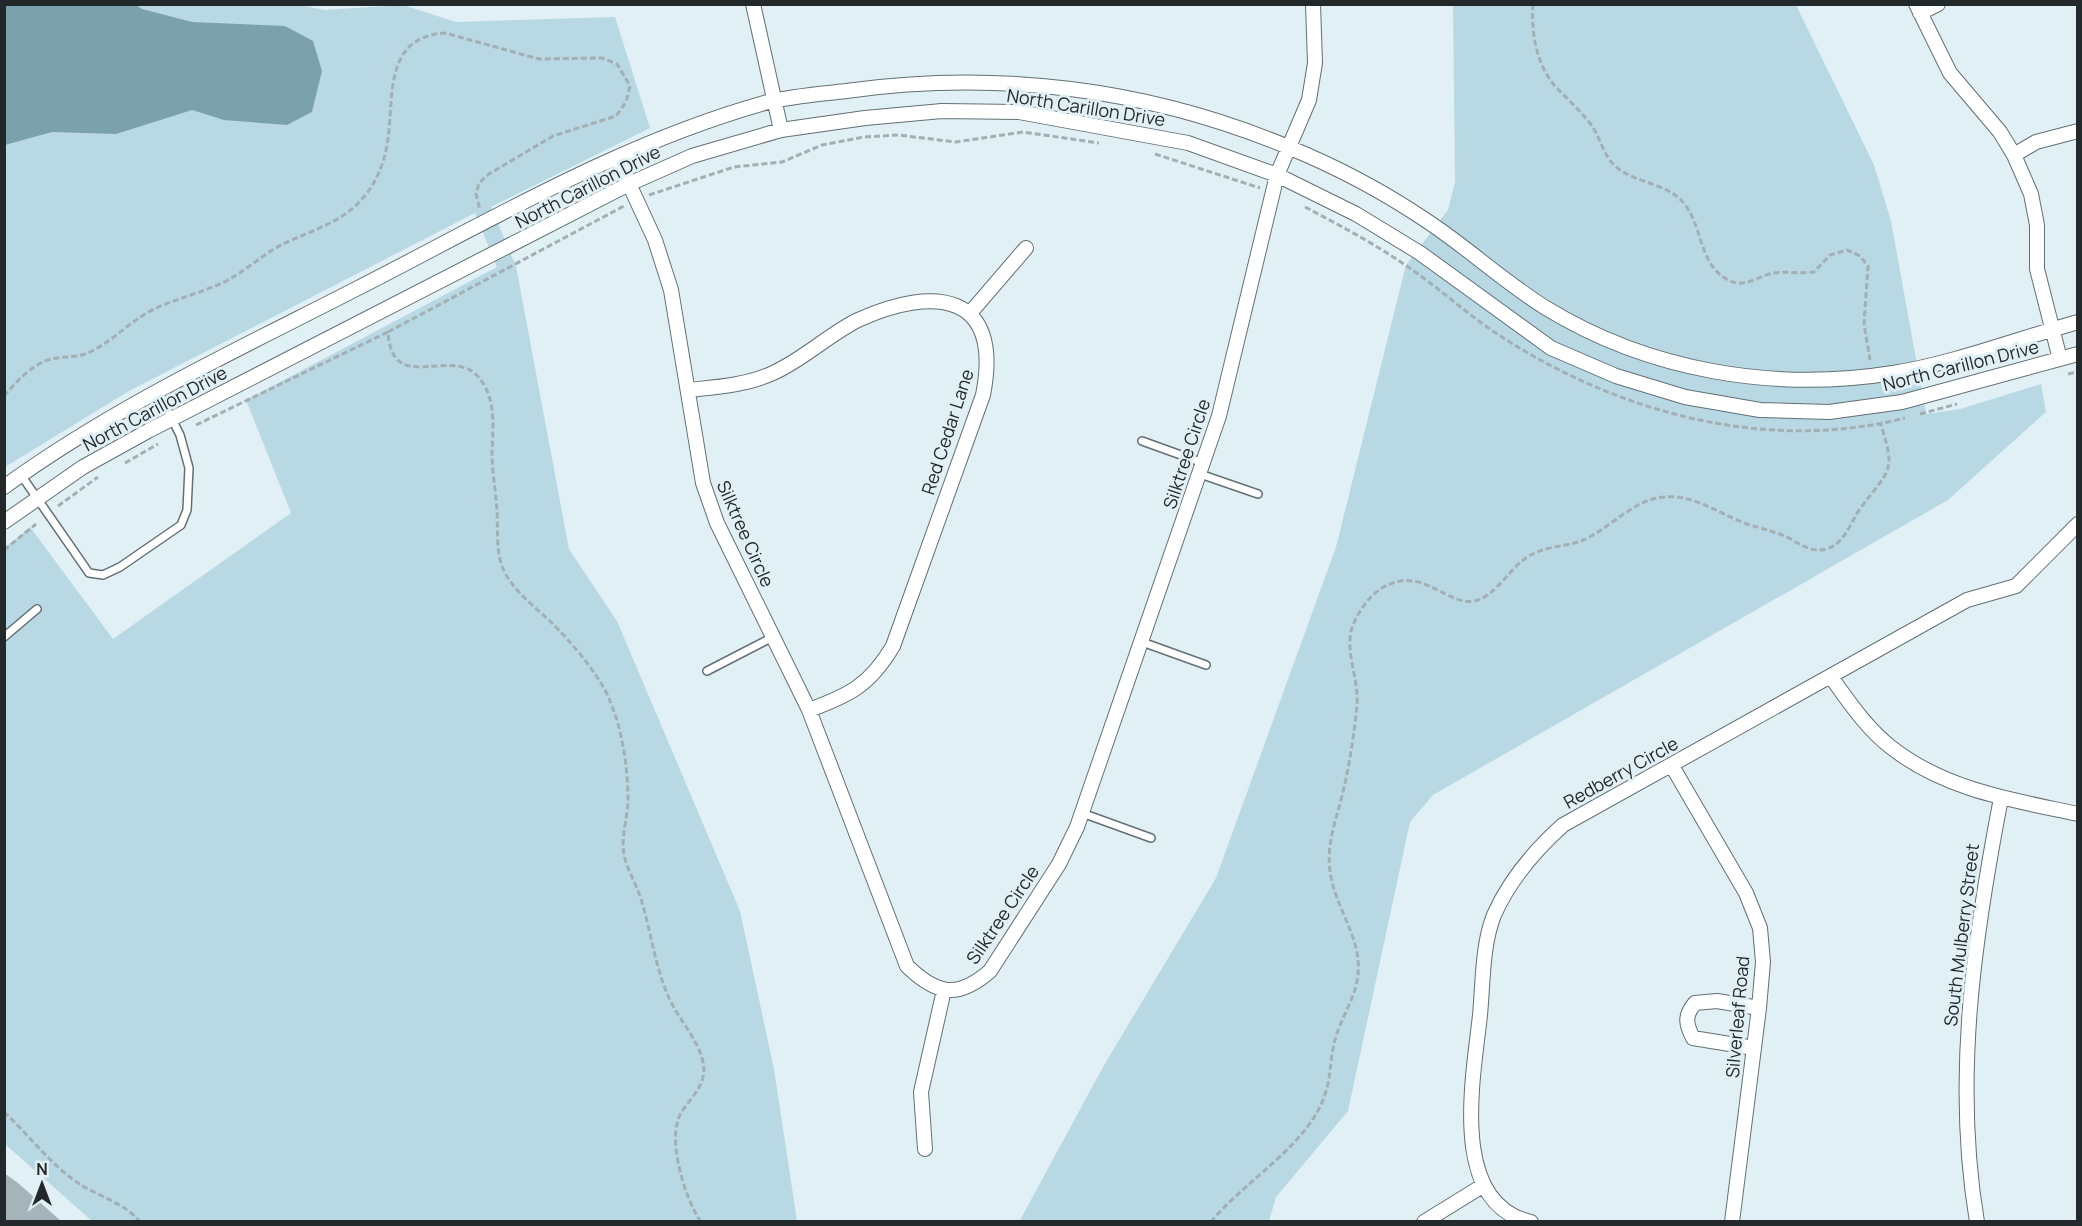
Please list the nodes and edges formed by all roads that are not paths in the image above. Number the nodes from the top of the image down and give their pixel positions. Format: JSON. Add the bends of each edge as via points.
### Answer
{"nodes":[{"id":1,"x":753,"y":4,"type":"edge"},
{"id":2,"x":1313,"y":4,"type":"edge"},
{"id":3,"x":1938,"y":4,"type":"edge"},
{"id":4,"x":1918,"y":9,"type":"edge"},
{"id":5,"x":774,"y":100,"type":"junction"},
{"id":6,"x":780,"y":130,"type":"junction"},
{"id":7,"x":2078,"y":131,"type":"edge"},
{"id":8,"x":1289,"y":147,"type":"junction"},
{"id":9,"x":2014,"y":155,"type":"junction"},
{"id":10,"x":617,"y":158,"type":"junction"},
{"id":11,"x":1277,"y":175,"type":"junction"},
{"id":12,"x":629,"y":184,"type":"junction"},
{"id":13,"x":1026,"y":248,"type":"dead end"},
{"id":14,"x":971,"y":312,"type":"junction"},
{"id":15,"x":2078,"y":322,"type":"edge"},
{"id":16,"x":2052,"y":329,"type":"junction"},
{"id":17,"x":2078,"y":354,"type":"edge"},
{"id":18,"x":2060,"y":359,"type":"junction"},
{"id":19,"x":689,"y":390,"type":"junction"},
{"id":20,"x":158,"y":391,"type":"junction"},
{"id":21,"x":172,"y":419,"type":"junction"},
{"id":22,"x":1142,"y":441,"type":"dead end"},
{"id":23,"x":1202,"y":469,"type":"junction"},
{"id":24,"x":21,"y":475,"type":"junction"},
{"id":25,"x":4,"y":487,"type":"edge"},
{"id":26,"x":1258,"y":494,"type":"dead end"},
{"id":27,"x":36,"y":499,"type":"junction"},
{"id":28,"x":4,"y":522,"type":"edge"},
{"id":29,"x":2078,"y":524,"type":"edge"},
{"id":30,"x":36,"y":609,"type":"dead end"},
{"id":31,"x":4,"y":637,"type":"edge"},
{"id":32,"x":773,"y":637,"type":"junction"},
{"id":33,"x":1142,"y":642,"type":"junction"},
{"id":34,"x":1206,"y":665,"type":"dead end"},
{"id":35,"x":707,"y":671,"type":"dead end"},
{"id":36,"x":1831,"y":678,"type":"junction"},
{"id":37,"x":809,"y":710,"type":"junction"},
{"id":38,"x":1672,"y":766,"type":"junction"},
{"id":39,"x":2001,"y":798,"type":"junction"},
{"id":40,"x":1082,"y":813,"type":"junction"},
{"id":41,"x":2078,"y":814,"type":"edge"},
{"id":42,"x":1151,"y":838,"type":"dead end"},
{"id":43,"x":944,"y":990,"type":"junction"},
{"id":44,"x":1759,"y":1008,"type":"junction"},
{"id":45,"x":1754,"y":1048,"type":"junction"},
{"id":46,"x":925,"y":1149,"type":"dead end"},
{"id":47,"x":1484,"y":1185,"type":"junction"},
{"id":48,"x":1424,"y":1221,"type":"edge"},
{"id":49,"x":1531,"y":1221,"type":"edge"},
{"id":50,"x":1732,"y":1221,"type":"edge"},
{"id":51,"x":1977,"y":1221,"type":"edge"}],
"edges":[{"from":1,"to":5,"type":"street"},
{"from":2,"to":8,"type":"street","name":"Silktree Circle","via":[[1315,63],[1309,100]]},
{"from":3,"to":4,"type":"street"},
{"from":4,"to":9,"type":"street","via":[[1950,73],[2000,132]]},
{"from":5,"to":6,"type":"street"},
{"from":5,"to":8,"type":"street","name":"North Carillon Drive","via":[[968,81],[1056,86],[1140,100],[1233,126]]},
{"from":5,"to":10,"type":"street","name":"North Carillon Drive","via":[[700,124]]},
{"from":6,"to":11,"type":"street","name":"North Carillon Drive","via":[[865,117],[942,111],[1019,112],[1188,143]]},
{"from":6,"to":12,"type":"street","name":"North Carillon Drive","via":[[692,156]]},
{"from":7,"to":9,"type":"street","via":[[2036,142]]},
{"from":8,"to":11,"type":"street","name":"Silktree Circle"},
{"from":8,"to":16,"type":"street","name":"North Carillon Drive","via":[[1355,176],[1428,221],[1544,307],[1613,344],[1690,368],[1764,380],[1895,373]]},
{"from":9,"to":16,"type":"street","via":[[2031,194],[2037,225],[2037,269]]},
{"from":10,"to":12,"type":"street","name":"Silktree Circle"},
{"from":10,"to":20,"type":"street","name":"North Carillon Drive"},
{"from":11,"to":18,"type":"street","name":"North Carillon Drive","via":[[1356,214],[1420,253],[1551,348],[1616,376],[1685,397],[1760,410],[1829,412],[1902,402]]},
{"from":11,"to":23,"type":"street","name":"Silktree Circle","via":[[1220,416]]},
{"from":12,"to":19,"type":"street","name":"Silktree Circle","via":[[655,240],[671,290]]},
{"from":12,"to":21,"type":"street","name":"North Carillon Drive"},
{"from":13,"to":14,"type":"street"},
{"from":14,"to":19,"type":"street","via":[[936,300],[916,302],[860,320],[772,374],[738,384]]},
{"from":14,"to":37,"type":"street","name":"Red Cedar Lane","via":[[985,341],[988,369],[983,395],[893,646],[867,681],[848,696]]},
{"from":15,"to":16,"type":"street","name":"North Carillon Drive"},
{"from":16,"to":18,"type":"street"},
{"from":17,"to":18,"type":"street","name":"North Carillon Drive"},
{"from":19,"to":32,"type":"street","name":"Silktree Circle","via":[[703,483],[717,523]]},
{"from":20,"to":21,"type":"lane"},
{"from":20,"to":24,"type":"street","name":"North Carillon Drive","via":[[119,411]]},
{"from":21,"to":27,"type":"street","name":"North Carillon Drive","via":[[83,467]]},
{"from":21,"to":27,"type":"lane","via":[[189,468],[187,510],[181,525],[120,567],[103,575],[89,573]]},
{"from":22,"to":23,"type":"lane"},
{"from":23,"to":26,"type":"lane"},
{"from":23,"to":33,"type":"street","name":"Silktree Circle"},
{"from":24,"to":25,"type":"street","name":"North Carillon Drive"},
{"from":24,"to":27,"type":"lane"},
{"from":27,"to":28,"type":"street","name":"North Carillon Drive"},
{"from":29,"to":36,"type":"street","name":"Redberry Circle","via":[[2016,586],[1967,600]]},
{"from":30,"to":31,"type":"lane"},
{"from":32,"to":35,"type":"lane"},
{"from":32,"to":37,"type":"street","name":"Silktree Circle"},
{"from":33,"to":34,"type":"lane"},
{"from":33,"to":40,"type":"street","name":"Silktree Circle"},
{"from":36,"to":38,"type":"street","name":"Redberry Circle"},
{"from":36,"to":39,"type":"street","via":[[1862,719],[1891,747],[1928,772]]},
{"from":37,"to":43,"type":"street","name":"Silktree Circle","via":[[908,966],[920,978]]},
{"from":38,"to":44,"type":"street","name":"Silverleaf Road","via":[[1746,893],[1760,928],[1763,962]]},
{"from":38,"to":47,"type":"street","name":"Redberry Circle","via":[[1563,825],[1512,880],[1494,917],[1469,1117],[1476,1167]]},
{"from":39,"to":41,"type":"street"},
{"from":39,"to":51,"type":"street","name":"South Mulberry Street","via":[[1982,895],[1967,1024],[1969,1153]]},
{"from":40,"to":42,"type":"lane"},
{"from":40,"to":43,"type":"street","name":"Silktree Circle","via":[[1059,864],[990,971],[962,990]]},
{"from":43,"to":46,"type":"street","via":[[921,1092]]},
{"from":44,"to":45,"type":"street","name":"Silverleaf Road"},
{"from":44,"to":45,"type":"street","via":[[1717,1001],[1695,1003],[1688,1011],[1686,1024],[1693,1038]]},
{"from":45,"to":50,"type":"street","name":"Silverleaf Road"},
{"from":47,"to":48,"type":"street"},
{"from":47,"to":49,"type":"street","name":"Redberry Circle","via":[[1498,1204]]}]}
